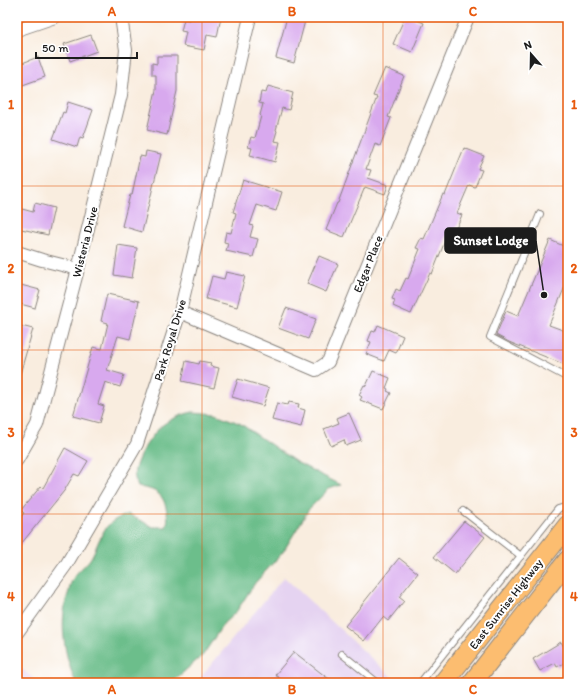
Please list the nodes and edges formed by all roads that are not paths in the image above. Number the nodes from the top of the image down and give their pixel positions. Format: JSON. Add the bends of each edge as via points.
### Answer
{"nodes":[{"id":1,"x":55,"y":17,"type":"edge"},
{"id":2,"x":121,"y":17,"type":"edge"},
{"id":3,"x":250,"y":17,"type":"edge"},
{"id":4,"x":468,"y":17,"type":"edge"},
{"id":5,"x":17,"y":30,"type":"edge"},
{"id":6,"x":540,"y":214,"type":"dead end"},
{"id":7,"x":17,"y":252,"type":"edge"},
{"id":8,"x":78,"y":269,"type":"junction"},
{"id":9,"x":180,"y":312,"type":"junction"},
{"id":10,"x":568,"y":378,"type":"edge"},
{"id":11,"x":17,"y":460,"type":"edge"},
{"id":12,"x":568,"y":506,"type":"edge"},
{"id":13,"x":462,"y":511,"type":"dead end"},
{"id":14,"x":568,"y":524,"type":"edge"},
{"id":15,"x":521,"y":556,"type":"junction"},
{"id":16,"x":568,"y":560,"type":"edge"},
{"id":17,"x":17,"y":633,"type":"edge"},
{"id":18,"x":342,"y":654,"type":"dead end"},
{"id":19,"x":378,"y":683,"type":"edge"},
{"id":20,"x":420,"y":683,"type":"edge"},
{"id":21,"x":443,"y":683,"type":"edge"},
{"id":22,"x":472,"y":683,"type":"edge"}],
"edges":[{"from":1,"to":5,"type":"street"},
{"from":2,"to":8,"type":"street","name":"Wisteria Drive","via":[[126,50],[121,95]]},
{"from":3,"to":9,"type":"street","name":"Park Royal Drive"},
{"from":4,"to":9,"type":"street","name":"Edgar Place","via":[[328,362],[316,370]]},
{"from":6,"to":10,"type":"lane","via":[[490,337]]},
{"from":7,"to":8,"type":"street"},
{"from":8,"to":11,"type":"street","name":"Wisteria Drive","via":[[37,425]]},
{"from":9,"to":17,"type":"street","name":"Park Royal Drive","via":[[136,444],[66,565]]},
{"from":12,"to":15,"type":"lane","via":[[558,508]]},
{"from":13,"to":15,"type":"lane"},
{"from":14,"to":21,"type":"main road","name":"East Sunrise Highway"},
{"from":15,"to":20,"type":"lane"},
{"from":16,"to":22,"type":"main road","name":"East Sunrise Highway"},
{"from":18,"to":19,"type":"lane"}]}
